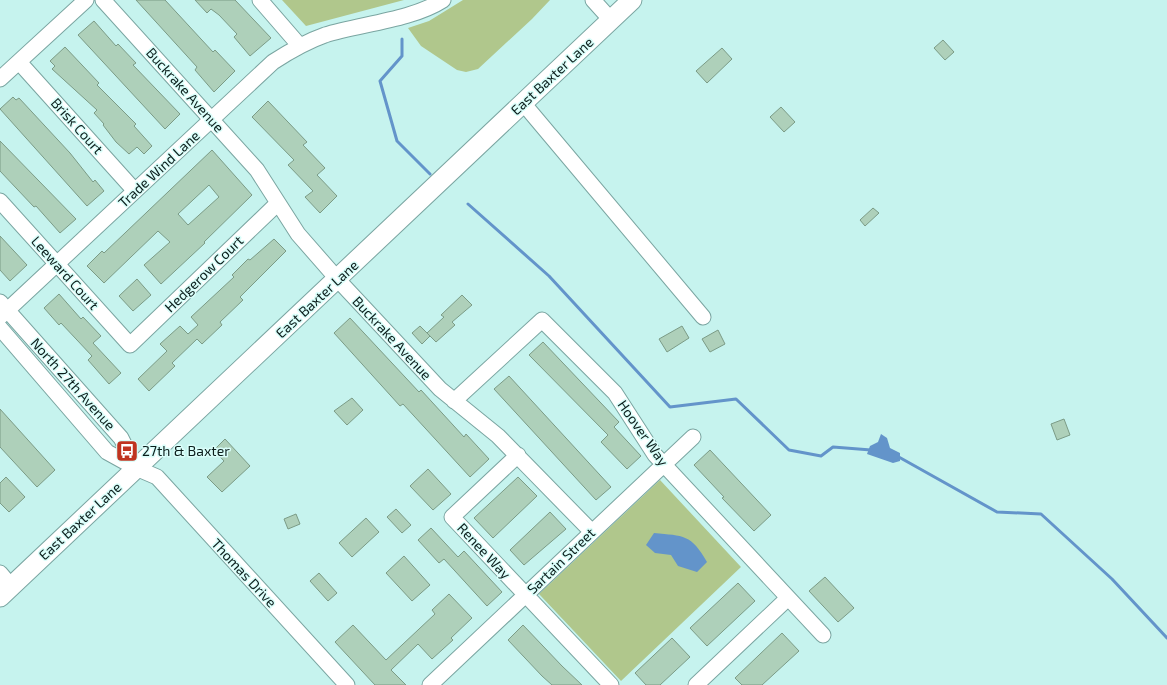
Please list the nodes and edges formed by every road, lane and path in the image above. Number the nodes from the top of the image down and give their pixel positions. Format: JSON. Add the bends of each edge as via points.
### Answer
{"nodes":[{"id":1,"x":86,"y":0,"type":"edge"},
{"id":2,"x":103,"y":0,"type":"edge"},
{"id":3,"x":260,"y":0,"type":"edge"},
{"id":4,"x":443,"y":0,"type":"edge"},
{"id":5,"x":593,"y":0,"type":"edge"},
{"id":6,"x":632,"y":0,"type":"edge"},
{"id":7,"x":611,"y":20,"type":"junction"},
{"id":8,"x":299,"y":45,"type":"junction"},
{"id":9,"x":19,"y":62,"type":"junction"},
{"id":10,"x":0,"y":79,"type":"edge"},
{"id":11,"x":523,"y":103,"type":"junction"},
{"id":12,"x":212,"y":119,"type":"junction"},
{"id":13,"x":135,"y":191,"type":"junction"},
{"id":14,"x":0,"y":201,"type":"edge"},
{"id":15,"x":278,"y":203,"type":"junction"},
{"id":16,"x":58,"y":265,"type":"junction"},
{"id":17,"x":339,"y":279,"type":"junction"},
{"id":18,"x":2,"y":310,"type":"edge"},
{"id":19,"x":703,"y":316,"type":"dead end"},
{"id":20,"x":0,"y":328,"type":"edge"},
{"id":21,"x":130,"y":345,"type":"joint"},
{"id":22,"x":454,"y":401,"type":"junction"},
{"id":23,"x":693,"y":437,"type":"dead end"},
{"id":24,"x":518,"y":455,"type":"junction"},
{"id":25,"x":663,"y":465,"type":"junction"},
{"id":26,"x":136,"y":468,"type":"junction"},
{"id":27,"x":592,"y":532,"type":"junction"},
{"id":28,"x":4,"y":585,"type":"edge"},
{"id":29,"x":526,"y":595,"type":"junction"},
{"id":30,"x":788,"y":598,"type":"junction"},
{"id":31,"x":823,"y":635,"type":"dead end"},
{"id":32,"x":347,"y":685,"type":"edge"},
{"id":33,"x":430,"y":685,"type":"edge"},
{"id":34,"x":611,"y":685,"type":"edge"},
{"id":35,"x":696,"y":685,"type":"edge"}],
"edges":[{"from":1,"to":9,"type":"street"},
{"from":2,"to":12,"type":"street","name":"Buckrake Avenue"},
{"from":3,"to":8,"type":"street"},
{"from":4,"to":8,"type":"street","name":"Trade Wind Lane","via":[[414,13],[325,35]]},
{"from":5,"to":7,"type":"street"},
{"from":6,"to":7,"type":"main road","name":"East Baxter Lane"},
{"from":7,"to":11,"type":"main road","name":"East Baxter Lane"},
{"from":8,"to":12,"type":"street","name":"Trade Wind Lane","via":[[273,62]]},
{"from":9,"to":10,"type":"street"},
{"from":9,"to":13,"type":"street","name":"Brisk Court"},
{"from":11,"to":17,"type":"main road","name":"East Baxter Lane"},
{"from":11,"to":19,"type":"street"},
{"from":12,"to":13,"type":"street","name":"Trade Wind Lane"},
{"from":12,"to":15,"type":"street","name":"Buckrake Avenue","via":[[257,170]]},
{"from":13,"to":16,"type":"street","name":"Trade Wind Lane"},
{"from":14,"to":16,"type":"street","name":"Leeward Court"},
{"from":15,"to":17,"type":"street","name":"Buckrake Avenue","via":[[298,234]]},
{"from":15,"to":21,"type":"street","name":"Hedgerow Court"},
{"from":16,"to":18,"type":"street","name":"Trade Wind Lane"},
{"from":16,"to":21,"type":"street","name":"Leeward Court"},
{"from":17,"to":22,"type":"street","name":"Buckrake Avenue"},
{"from":17,"to":26,"type":"main road","name":"East Baxter Lane"},
{"from":18,"to":26,"type":"street","name":"North 27th Avenue","via":[[121,438]]},
{"from":20,"to":26,"type":"street","name":"North 27th Avenue","via":[[108,452]]},
{"from":22,"to":24,"type":"street","name":"Buckrake Avenue"},
{"from":22,"to":25,"type":"street","name":"Hoover Way","via":[[542,320],[615,393]]},
{"from":23,"to":25,"type":"street","name":"Sartain Street"},
{"from":24,"to":27,"type":"street","name":"Buckrake Avenue"},
{"from":24,"to":29,"type":"street","name":"Renee Way","via":[[452,517]]},
{"from":25,"to":27,"type":"street","name":"Sartain Street"},
{"from":25,"to":30,"type":"street","name":"Hoover Way"},
{"from":26,"to":28,"type":"main road","name":"East Baxter Lane"},
{"from":26,"to":32,"type":"street","name":"Thomas Drive","via":[[157,477]]},
{"from":27,"to":29,"type":"street","name":"Sartain Street"},
{"from":29,"to":33,"type":"street","name":"Sartain Street"},
{"from":29,"to":34,"type":"street","name":"Renee Way"},
{"from":30,"to":31,"type":"street","name":"Hoover Way"},
{"from":30,"to":35,"type":"street"}]}
